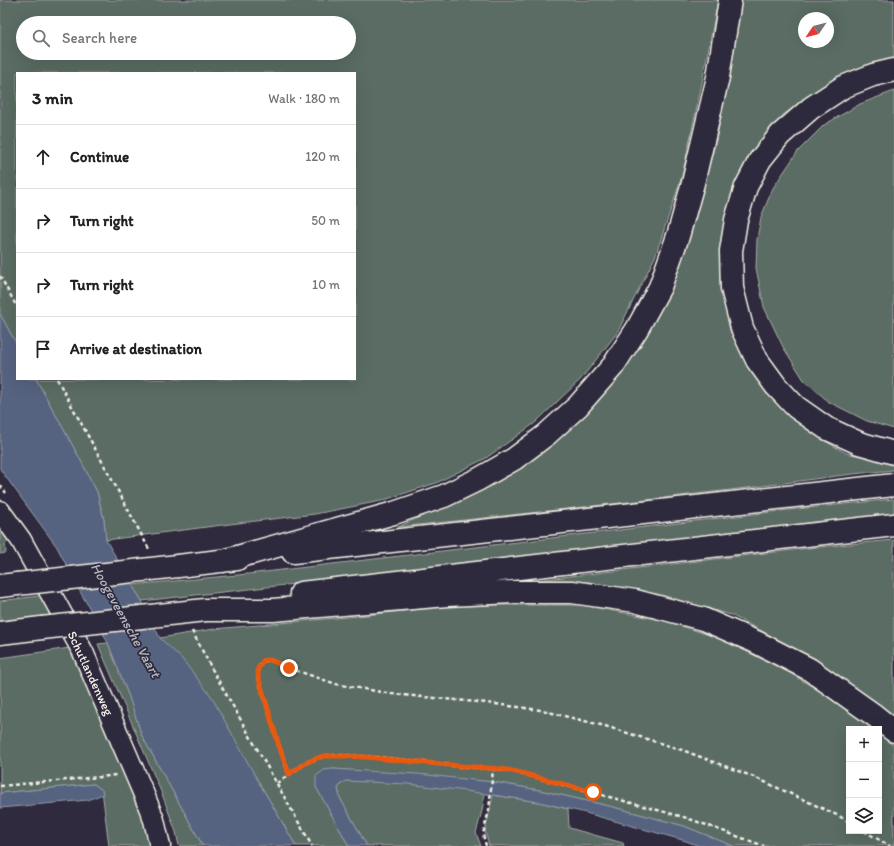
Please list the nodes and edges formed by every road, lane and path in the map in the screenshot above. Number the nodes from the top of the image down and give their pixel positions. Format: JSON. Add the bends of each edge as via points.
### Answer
{"nodes":[{"id":1,"x":730,"y":0,"type":"edge"},
{"id":2,"x":894,"y":70,"type":"edge"},
{"id":3,"x":0,"y":276,"type":"edge"},
{"id":4,"x":16,"y":305,"type":"edge"},
{"id":5,"x":894,"y":453,"type":"edge"},
{"id":6,"x":894,"y":484,"type":"edge"},
{"id":7,"x":0,"y":511,"type":"edge"},
{"id":8,"x":894,"y":525,"type":"edge"},
{"id":9,"x":223,"y":561,"type":"junction"},
{"id":10,"x":9,"y":585,"type":"edge"},
{"id":11,"x":206,"y":610,"type":"junction"},
{"id":12,"x":0,"y":633,"type":"edge"},
{"id":13,"x":894,"y":731,"type":"edge"},
{"id":14,"x":493,"y":769,"type":"junction"},
{"id":15,"x":134,"y":771,"type":"junction"},
{"id":16,"x":289,"y":774,"type":"junction"},
{"id":17,"x":0,"y":786,"type":"edge"},
{"id":18,"x":846,"y":820,"type":"edge"},
{"id":19,"x":869,"y":834,"type":"edge"},
{"id":20,"x":160,"y":846,"type":"edge"},
{"id":21,"x":312,"y":846,"type":"edge"},
{"id":22,"x":486,"y":846,"type":"edge"},
{"id":23,"x":764,"y":846,"type":"edge"},
{"id":24,"x":890,"y":846,"type":"edge"}],
"edges":[{"from":1,"to":9,"type":"highway","via":[[718,77],[693,183],[660,287],[638,329],[613,366],[578,406],[514,459],[444,496],[394,513]]},
{"from":2,"to":5,"type":"highway","via":[[843,87],[811,108],[780,135],[760,160],[746,187],[736,220],[731,252],[732,288],[742,328],[757,360],[776,386],[796,407],[826,428],[859,443]]},
{"from":3,"to":4,"type":"path"},
{"from":6,"to":9,"type":"highway"},
{"from":7,"to":15,"type":"street","name":"Schutlandenweg","via":[[21,540],[83,652]]},
{"from":8,"to":11,"type":"highway","via":[[270,597]]},
{"from":9,"to":10,"type":"highway","bridge":true},
{"from":11,"to":12,"type":"highway","bridge":true},
{"from":11,"to":13,"type":"highway","via":[[273,610],[514,592],[572,592],[635,601],[703,619],[756,642],[809,669]]},
{"from":14,"to":16,"type":"path","via":[[404,760],[323,756],[307,762]]},
{"from":14,"to":22,"type":"path","via":[[489,810],[483,834]]},
{"from":14,"to":23,"type":"path","via":[[517,772],[687,818]]},
{"from":15,"to":17,"type":"path","via":[[100,778]]},
{"from":15,"to":20,"type":"street","name":"Schutlandenweg","via":[[154,820]]},
{"from":16,"to":18,"type":"path","via":[[258,676],[258,668],[264,660],[336,684],[392,694],[540,710],[604,726],[754,776]]},
{"from":16,"to":21,"type":"path","via":[[277,784]]},
{"from":19,"to":24,"type":"path"}]}
